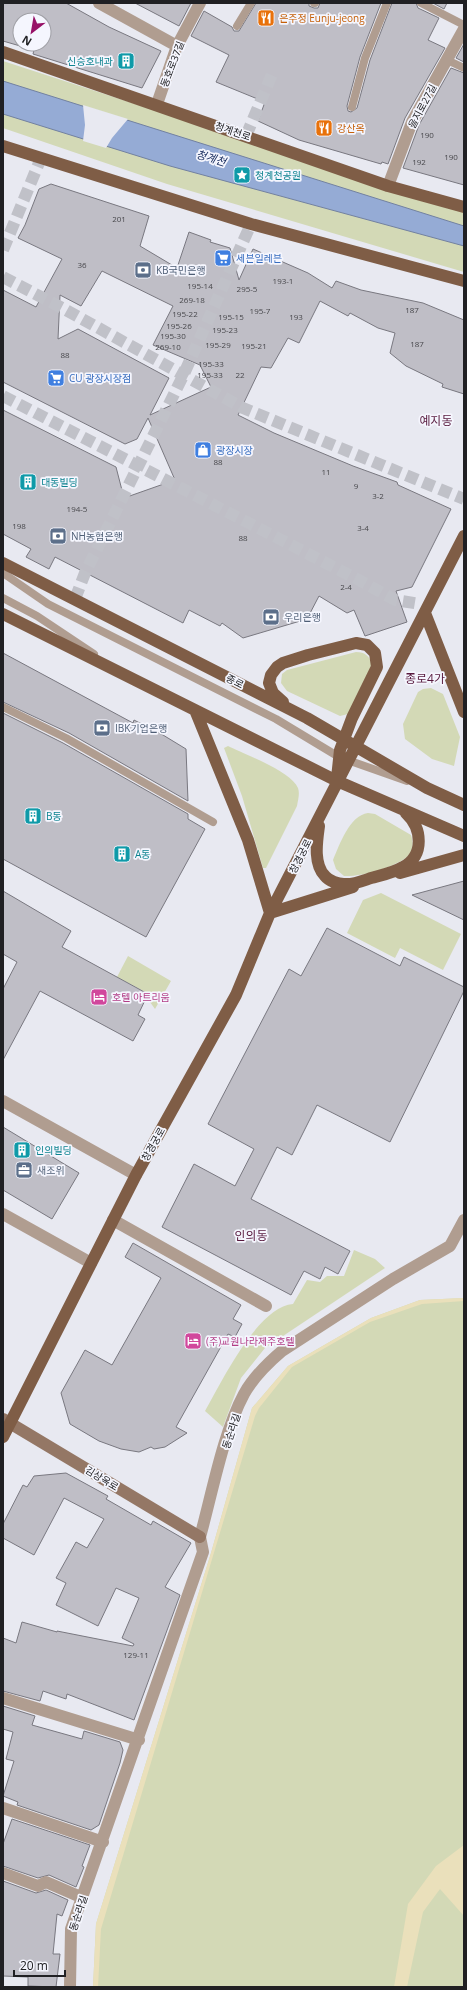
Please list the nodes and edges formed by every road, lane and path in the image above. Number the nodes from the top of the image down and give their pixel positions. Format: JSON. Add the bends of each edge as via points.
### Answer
{"nodes":[{"id":1,"x":100,"y":3,"type":"edge"},
{"id":2,"x":200,"y":3,"type":"edge"},
{"id":3,"x":251,"y":3,"type":"edge"},
{"id":4,"x":387,"y":3,"type":"edge"},
{"id":5,"x":421,"y":3,"type":"edge"},
{"id":6,"x":464,"y":25,"type":"edge"},
{"id":7,"x":237,"y":26,"type":"dead end"},
{"id":8,"x":464,"y":29,"type":"edge"},
{"id":9,"x":177,"y":46,"type":"junction"},
{"id":10,"x":3,"y":52,"type":"edge"},
{"id":11,"x":447,"y":60,"type":"junction"},
{"id":12,"x":464,"y":68,"type":"edge"},
{"id":13,"x":157,"y":104,"type":"junction"},
{"id":14,"x":352,"y":107,"type":"dead end"},
{"id":15,"x":3,"y":146,"type":"edge"},
{"id":16,"x":388,"y":186,"type":"junction"},
{"id":17,"x":464,"y":207,"type":"edge"},
{"id":18,"x":464,"y":281,"type":"edge"},
{"id":19,"x":464,"y":536,"type":"edge"},
{"id":20,"x":3,"y":563,"type":"edge"},
{"id":21,"x":3,"y":573,"type":"edge"},
{"id":22,"x":3,"y":598,"type":"edge"},
{"id":23,"x":425,"y":613,"type":"junction"},
{"id":24,"x":3,"y":614,"type":"edge"},
{"id":25,"x":118,"y":671,"type":"junction"},
{"id":26,"x":3,"y":707,"type":"edge"},
{"id":27,"x":195,"y":710,"type":"junction"},
{"id":28,"x":464,"y":712,"type":"edge"},
{"id":29,"x":307,"y":718,"type":"junction"},
{"id":30,"x":344,"y":739,"type":"junction"},
{"id":31,"x":356,"y":746,"type":"junction"},
{"id":32,"x":344,"y":759,"type":"junction"},
{"id":33,"x":337,"y":781,"type":"junction"},
{"id":34,"x":427,"y":788,"type":"junction"},
{"id":35,"x":464,"y":806,"type":"edge"},
{"id":36,"x":402,"y":810,"type":"junction"},
{"id":37,"x":320,"y":816,"type":"junction"},
{"id":38,"x":213,"y":822,"type":"dead end"},
{"id":39,"x":464,"y":836,"type":"edge"},
{"id":40,"x":464,"y":855,"type":"edge"},
{"id":41,"x":270,"y":913,"type":"junction"},
{"id":42,"x":3,"y":1101,"type":"edge"},
{"id":43,"x":136,"y":1175,"type":"junction"},
{"id":44,"x":3,"y":1214,"type":"edge"},
{"id":45,"x":113,"y":1220,"type":"junction"},
{"id":46,"x":464,"y":1220,"type":"edge"},
{"id":47,"x":91,"y":1263,"type":"junction"},
{"id":48,"x":266,"y":1306,"type":"dead end"},
{"id":49,"x":5,"y":1419,"type":"edge"},
{"id":50,"x":3,"y":1437,"type":"edge"},
{"id":51,"x":200,"y":1538,"type":"junction"},
{"id":52,"x":3,"y":1698,"type":"edge"},
{"id":53,"x":139,"y":1740,"type":"junction"},
{"id":54,"x":3,"y":1808,"type":"edge"},
{"id":55,"x":103,"y":1842,"type":"junction"},
{"id":56,"x":3,"y":1873,"type":"edge"},
{"id":57,"x":83,"y":1898,"type":"junction"},
{"id":58,"x":70,"y":1987,"type":"edge"}],
"edges":[{"from":1,"to":9,"type":"street"},
{"from":2,"to":9,"type":"street","name":"동호로37길"},
{"from":3,"to":7,"type":"lane"},
{"from":4,"to":14,"type":"lane","via":[[365,58]]},
{"from":5,"to":6,"type":"lane"},
{"from":8,"to":11,"type":"street","name":"을지로27길"},
{"from":9,"to":13,"type":"street","name":"동호로37길"},
{"from":10,"to":13,"type":"main road","name":"청계천로"},
{"from":11,"to":12,"type":"lane"},
{"from":11,"to":16,"type":"street","name":"을지로27길","via":[[412,122]]},
{"from":13,"to":16,"type":"main road","name":"청계천로"},
{"from":15,"to":18,"type":"main road","via":[[251,224]]},
{"from":16,"to":17,"type":"main road","name":"청계천로"},
{"from":19,"to":23,"type":"main road","name":"창경궁로"},
{"from":20,"to":29,"type":"main road","name":"종로"},
{"from":21,"to":32,"type":"lane","via":[[48,604],[276,719]]},
{"from":22,"to":25,"type":"lane","via":[[37,616]]},
{"from":23,"to":28,"type":"main road"},
{"from":23,"to":31,"type":"main road","name":"창경궁로"},
{"from":24,"to":25,"type":"main road"},
{"from":25,"to":27,"type":"main road"},
{"from":26,"to":38,"type":"lane","via":[[66,738]]},
{"from":27,"to":33,"type":"main road"},
{"from":27,"to":41,"type":"main road","via":[[248,840]]},
{"from":29,"to":30,"type":"main road","name":"종로"},
{"from":29,"to":30,"type":"main road","via":[[273,693],[269,683],[274,671],[283,663],[308,655],[356,643],[367,645],[375,652],[377,666]]},
{"from":30,"to":31,"type":"main road","name":"종로"},
{"from":30,"to":32,"type":"main road"},
{"from":31,"to":32,"type":"main road","name":"창경궁로"},
{"from":31,"to":34,"type":"main road","name":"종로"},
{"from":32,"to":33,"type":"main road","name":"창경궁로"},
{"from":32,"to":34,"type":"lane"},
{"from":33,"to":36,"type":"main road"},
{"from":33,"to":37,"type":"main road","name":"창경궁로"},
{"from":34,"to":35,"type":"main road","name":"종로"},
{"from":36,"to":37,"type":"main road","via":[[419,832],[417,852],[412,860],[398,869],[352,884],[333,882],[324,876],[318,865]]},
{"from":36,"to":39,"type":"main road"},
{"from":37,"to":41,"type":"main road","name":"창경궁로"},
{"from":40,"to":41,"type":"main road"},
{"from":41,"to":43,"type":"main road","name":"창경궁로","via":[[236,995]]},
{"from":42,"to":43,"type":"street"},
{"from":43,"to":45,"type":"main road","name":"창경궁로"},
{"from":44,"to":47,"type":"street"},
{"from":45,"to":47,"type":"main road","name":"창경궁로"},
{"from":45,"to":48,"type":"street"},
{"from":46,"to":51,"type":"street","name":"동순라길","via":[[450,1246],[356,1302],[272,1360],[245,1393],[237,1411]]},
{"from":47,"to":49,"type":"main road","name":"창경궁로"},
{"from":49,"to":50,"type":"main road","name":"창경궁로"},
{"from":49,"to":51,"type":"street","name":"김상옥로"},
{"from":51,"to":53,"type":"street","name":"동순라길","via":[[203,1552]]},
{"from":52,"to":53,"type":"street"},
{"from":53,"to":55,"type":"street","name":"동순라길"},
{"from":54,"to":55,"type":"street"},
{"from":55,"to":57,"type":"street","name":"동순라길"},
{"from":56,"to":57,"type":"street","via":[[38,1886],[46,1882]]},
{"from":57,"to":58,"type":"street","name":"동순라길","via":[[71,1929]]}]}
